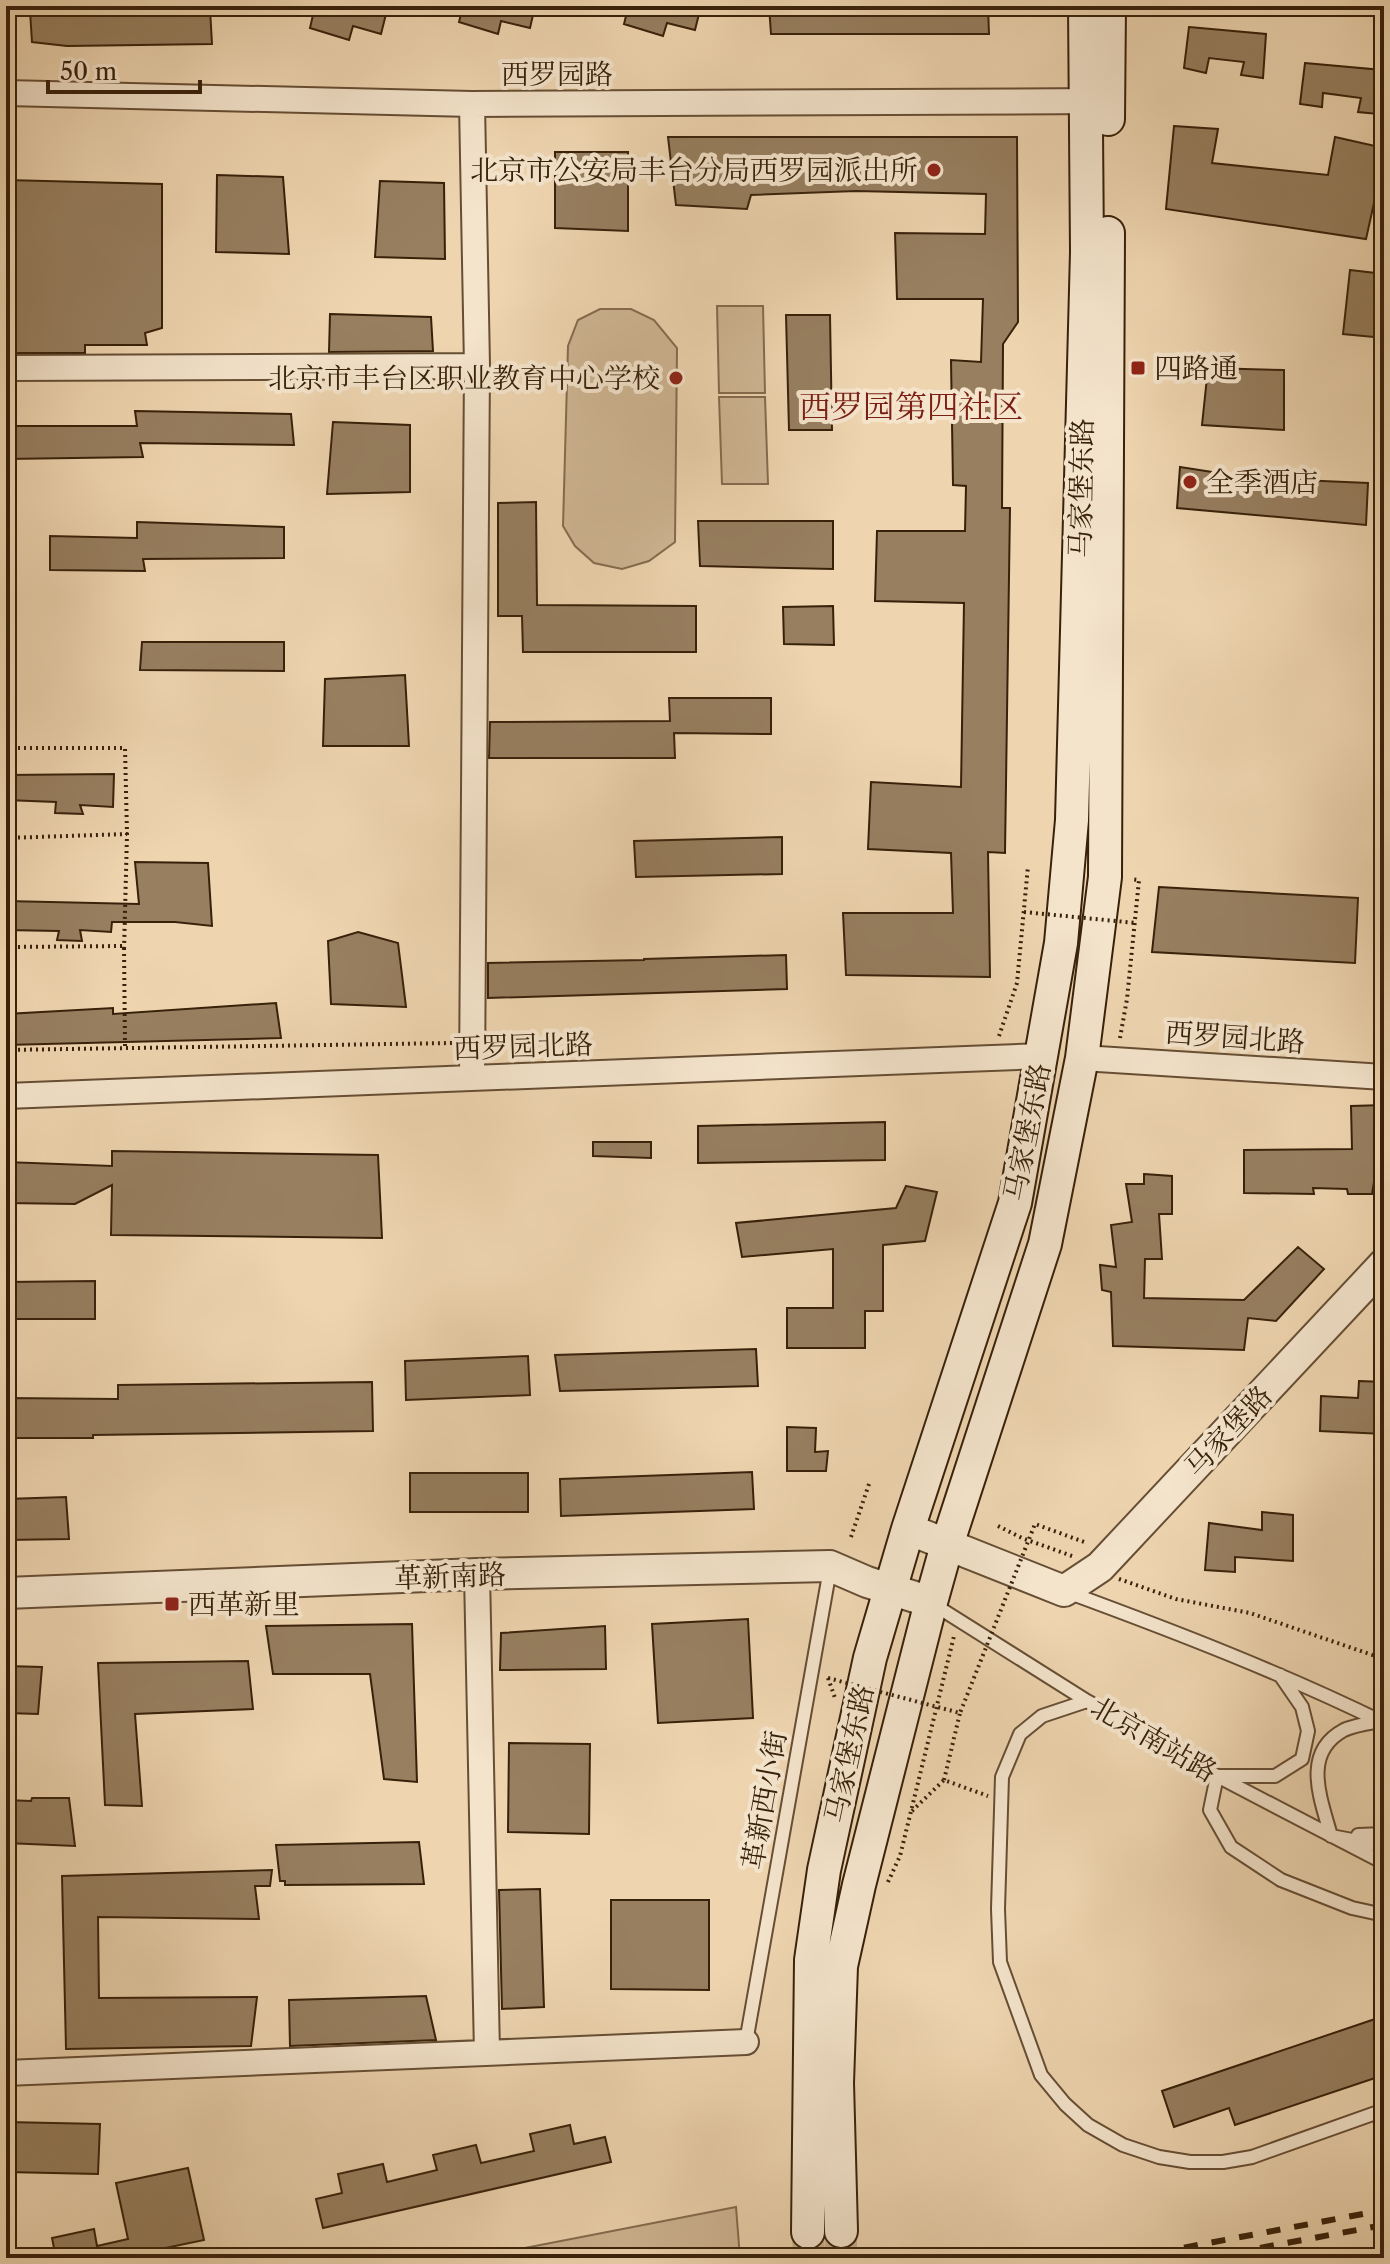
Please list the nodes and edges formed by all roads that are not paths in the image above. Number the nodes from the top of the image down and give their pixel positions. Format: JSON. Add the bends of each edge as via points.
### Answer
{"nodes":[{"id":1,"x":1085,"y":6,"type":"edge"},
{"id":2,"x":1109,"y":6,"type":"edge"},
{"id":3,"x":6,"y":93,"type":"edge"},
{"id":4,"x":1097,"y":101,"type":"junction"},
{"id":5,"x":472,"y":104,"type":"junction"},
{"id":6,"x":477,"y":366,"type":"junction"},
{"id":7,"x":6,"y":368,"type":"edge"},
{"id":8,"x":1042,"y":1056,"type":"junction"},
{"id":9,"x":1082,"y":1058,"type":"junction"},
{"id":10,"x":1384,"y":1077,"type":"edge"},
{"id":11,"x":472,"y":1078,"type":"junction"},
{"id":12,"x":6,"y":1096,"type":"edge"},
{"id":13,"x":1384,"y":1264,"type":"edge"},
{"id":14,"x":908,"y":1529,"type":"junction"},
{"id":15,"x":947,"y":1545,"type":"junction"},
{"id":16,"x":830,"y":1566,"type":"junction"},
{"id":17,"x":477,"y":1574,"type":"junction"},
{"id":18,"x":889,"y":1590,"type":"junction"},
{"id":19,"x":1064,"y":1591,"type":"junction"},
{"id":20,"x":6,"y":1593,"type":"edge"},
{"id":21,"x":931,"y":1602,"type":"junction"},
{"id":22,"x":1280,"y":1675,"type":"junction"},
{"id":23,"x":1087,"y":1701,"type":"junction"},
{"id":24,"x":1382,"y":1722,"type":"edge"},
{"id":25,"x":1217,"y":1776,"type":"junction"},
{"id":26,"x":1384,"y":1834,"type":"edge"},
{"id":27,"x":1331,"y":1836,"type":"junction"},
{"id":28,"x":1384,"y":1846,"type":"edge"},
{"id":29,"x":1384,"y":1863,"type":"edge"},
{"id":30,"x":1384,"y":1915,"type":"edge"},
{"id":31,"x":746,"y":2042,"type":"joint"},
{"id":32,"x":487,"y":2053,"type":"junction"},
{"id":33,"x":6,"y":2073,"type":"edge"},
{"id":34,"x":1384,"y":2110,"type":"edge"},
{"id":35,"x":841,"y":2231,"type":"tunnel mouth"},
{"id":36,"x":808,"y":2232,"type":"tunnel mouth"}],
"edges":[{"from":1,"to":4,"type":"main road","name":"马家堡东路"},
{"from":2,"to":4,"type":"main road","name":"马家堡东路"},
{"from":3,"to":5,"type":"street","name":"西罗园路"},
{"from":4,"to":5,"type":"street","name":"西罗园路"},
{"from":4,"to":8,"type":"main road","name":"马家堡东路","via":[[1087,252],[1072,820],[1061,943]]},
{"from":4,"to":9,"type":"main road","name":"马家堡东路","via":[[1109,293],[1105,877]]},
{"from":5,"to":6,"type":"street"},
{"from":6,"to":7,"type":"street"},
{"from":6,"to":11,"type":"street"},
{"from":8,"to":11,"type":"street","name":"西罗园北路"},
{"from":8,"to":14,"type":"main road","name":"马家堡东路","via":[[1015,1203]]},
{"from":9,"to":10,"type":"street","name":"西罗园北路"},
{"from":9,"to":15,"type":"main road","name":"马家堡东路","via":[[1045,1244]]},
{"from":11,"to":12,"type":"street","name":"西罗园北路"},
{"from":13,"to":19,"type":"street","name":"马家堡路"},
{"from":14,"to":15,"type":"street"},
{"from":14,"to":18,"type":"main road","name":"马家堡东路"},
{"from":15,"to":19,"type":"street"},
{"from":15,"to":21,"type":"main road","name":"马家堡东路"},
{"from":16,"to":17,"type":"street","name":"革新南路"},
{"from":16,"to":18,"type":"street","name":"革新南路"},
{"from":16,"to":31,"type":"lane","name":"革新西小街"},
{"from":17,"to":20,"type":"street","name":"革新南路"},
{"from":17,"to":32,"type":"street"},
{"from":18,"to":21,"type":"street","name":"革新南路"},
{"from":18,"to":36,"type":"main road","name":"马家堡东路","via":[[824,1870],[811,1960]]},
{"from":19,"to":22,"type":"lane"},
{"from":21,"to":23,"type":"lane","name":"北京南站路"},
{"from":21,"to":35,"type":"main road","name":"马家堡东路","via":[[841,1966]]},
{"from":22,"to":24,"type":"lane"},
{"from":22,"to":25,"type":"lane","via":[[1302,1707],[1308,1731],[1302,1759],[1275,1776]]},
{"from":23,"to":25,"type":"lane","name":"北京南站路"},
{"from":23,"to":34,"type":"lane","via":[[1042,1716],[1020,1734],[1002,1777],[1000,1962],[1041,2075],[1088,2125],[1123,2145],[1190,2162],[1252,2157]]},
{"from":24,"to":27,"type":"lane","via":[[1345,1730],[1322,1747],[1316,1774]]},
{"from":25,"to":27,"type":"lane","name":"北京南站路"},
{"from":25,"to":30,"type":"lane","via":[[1210,1810],[1231,1847],[1281,1880]]},
{"from":26,"to":27,"type":"lane"},
{"from":27,"to":28,"type":"lane"},
{"from":27,"to":29,"type":"lane","name":"北京南站路"},
{"from":31,"to":32,"type":"street"},
{"from":32,"to":33,"type":"street"}]}
